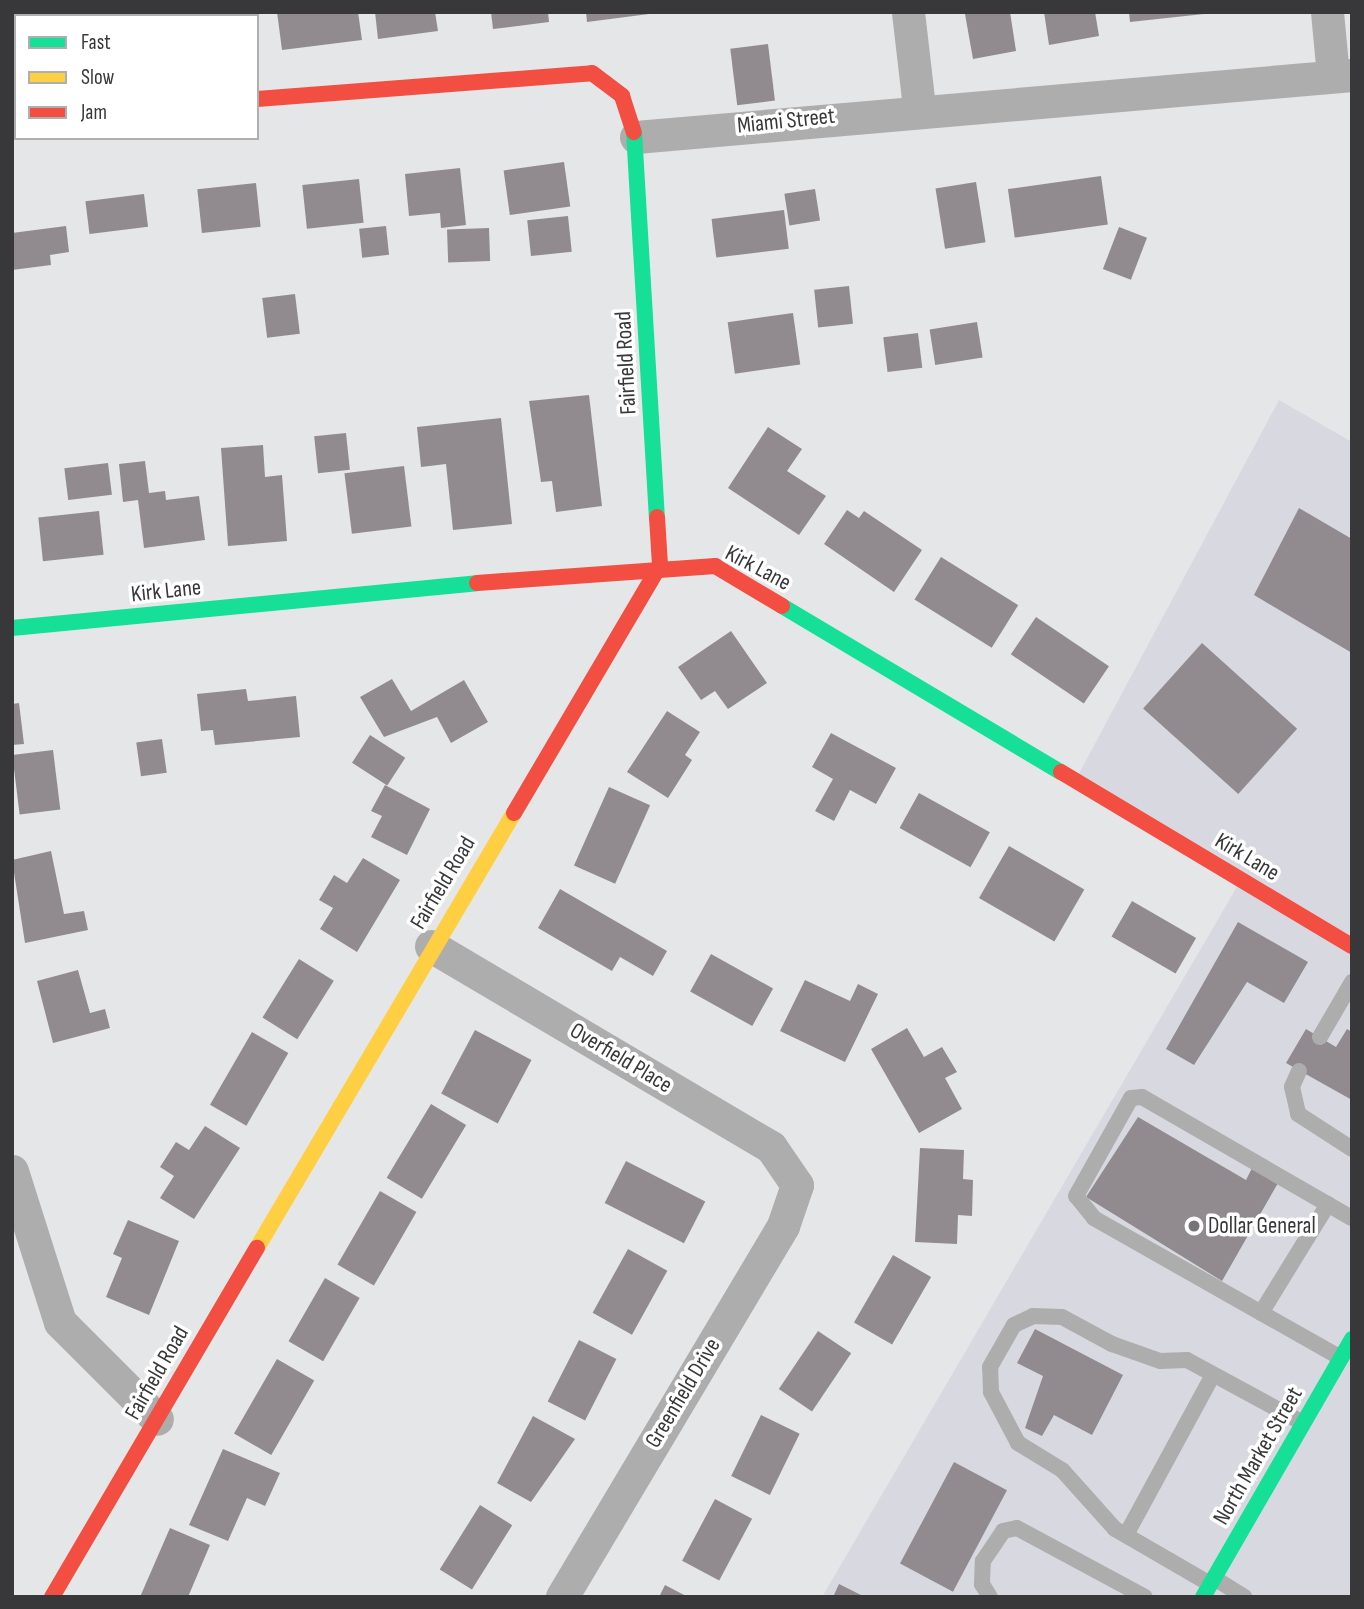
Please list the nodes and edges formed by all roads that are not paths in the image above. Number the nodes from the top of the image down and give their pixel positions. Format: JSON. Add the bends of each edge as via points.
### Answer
{"nodes":[{"id":1,"x":908,"y":12,"type":"edge"},
{"id":2,"x":1327,"y":12,"type":"edge"},
{"id":3,"x":1342,"y":75,"type":"edge"},
{"id":4,"x":259,"y":99,"type":"edge"},
{"id":5,"x":919,"y":107,"type":"junction"},
{"id":6,"x":636,"y":136,"type":"junction"},
{"id":7,"x":660,"y":565,"type":"junction"},
{"id":8,"x":12,"y":628,"type":"edge"},
{"id":9,"x":431,"y":946,"type":"junction"},
{"id":10,"x":1352,"y":946,"type":"edge"},
{"id":11,"x":1352,"y":982,"type":"edge"},
{"id":12,"x":1320,"y":1037,"type":"dead end"},
{"id":13,"x":1299,"y":1071,"type":"dead end"},
{"id":14,"x":1352,"y":1149,"type":"edge"},
{"id":15,"x":12,"y":1171,"type":"edge"},
{"id":16,"x":797,"y":1185,"type":"joint"},
{"id":17,"x":1328,"y":1204,"type":"junction"},
{"id":18,"x":1352,"y":1218,"type":"edge"},
{"id":19,"x":1261,"y":1313,"type":"junction"},
{"id":20,"x":1352,"y":1339,"type":"edge"},
{"id":21,"x":1340,"y":1359,"type":"junction"},
{"id":22,"x":1213,"y":1375,"type":"junction"},
{"id":23,"x":157,"y":1419,"type":"junction"},
{"id":24,"x":1303,"y":1423,"type":"junction"},
{"id":25,"x":1126,"y":1535,"type":"junction"},
{"id":26,"x":1209,"y":1586,"type":"edge"},
{"id":27,"x":52,"y":1597,"type":"edge"},
{"id":28,"x":562,"y":1597,"type":"edge"},
{"id":29,"x":990,"y":1597,"type":"edge"},
{"id":30,"x":1145,"y":1597,"type":"edge"},
{"id":31,"x":1244,"y":1597,"type":"edge"}],
"edges":[{"from":1,"to":5,"type":"street"},
{"from":2,"to":3,"type":"street"},
{"from":3,"to":5,"type":"street","name":"Miami Street"},
{"from":4,"to":6,"type":"street","via":[[592,73],[622,96]]},
{"from":5,"to":6,"type":"street","name":"Miami Street"},
{"from":6,"to":7,"type":"street","name":"Fairfield Road"},
{"from":7,"to":8,"type":"street","name":"Kirk Lane"},
{"from":7,"to":9,"type":"street","name":"Fairfield Road"},
{"from":7,"to":10,"type":"street","name":"Kirk Lane","via":[[715,566]]},
{"from":9,"to":16,"type":"street","name":"Overfield Place","via":[[771,1147]]},
{"from":9,"to":23,"type":"street","name":"Fairfield Road"},
{"from":11,"to":12,"type":"lane"},
{"from":13,"to":14,"type":"lane","via":[[1292,1087],[1298,1114]]},
{"from":15,"to":23,"type":"street","via":[[60,1322]]},
{"from":16,"to":28,"type":"street","name":"Greenfield Drive","via":[[783,1226]]},
{"from":17,"to":18,"type":"lane"},
{"from":17,"to":19,"type":"lane"},
{"from":17,"to":19,"type":"lane","via":[[1157,1102],[1131,1098],[1076,1196],[1094,1218]]},
{"from":19,"to":21,"type":"lane"},
{"from":20,"to":21,"type":"street","name":"North Market Street"},
{"from":21,"to":24,"type":"street","name":"North Market Street"},
{"from":22,"to":24,"type":"lane"},
{"from":22,"to":25,"type":"lane"},
{"from":22,"to":25,"type":"lane","via":[[1187,1360],[1160,1361],[1112,1344],[1062,1317],[1033,1316],[1014,1325],[990,1367],[994,1401],[1018,1443],[1062,1470]]},
{"from":23,"to":27,"type":"street","name":"Fairfield Road"},
{"from":24,"to":26,"type":"street","name":"North Market Street"},
{"from":25,"to":26,"type":"lane"},
{"from":26,"to":31,"type":"lane"},
{"from":29,"to":30,"type":"lane","via":[[982,1584],[983,1561],[1003,1531],[1017,1528]]}]}
